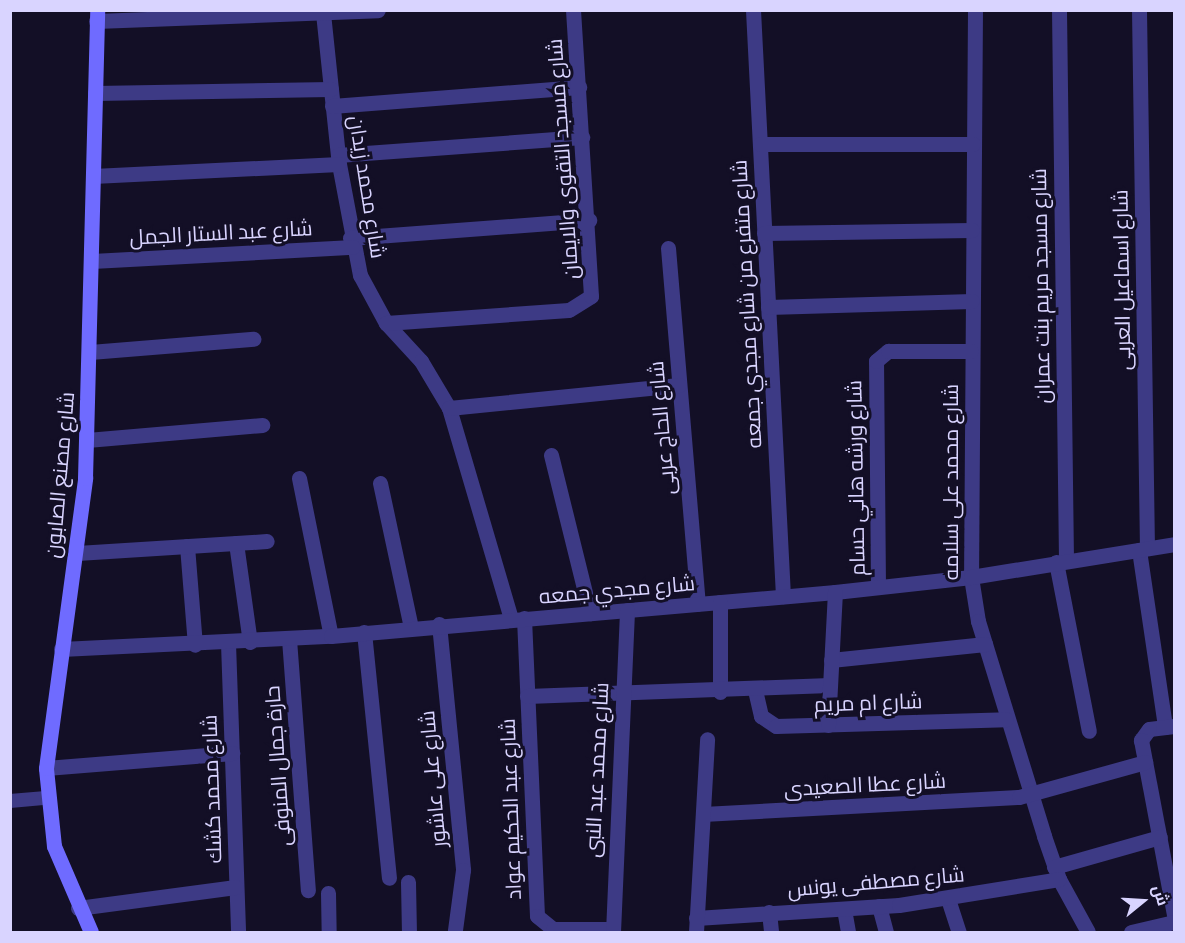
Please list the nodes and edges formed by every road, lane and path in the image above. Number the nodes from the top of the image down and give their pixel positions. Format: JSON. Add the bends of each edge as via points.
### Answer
{"nodes":[{"id":1,"x":378,"y":10,"type":"edge"},
{"id":2,"x":573,"y":10,"type":"edge"},
{"id":3,"x":753,"y":10,"type":"edge"},
{"id":4,"x":975,"y":10,"type":"edge"},
{"id":5,"x":1059,"y":10,"type":"edge"},
{"id":6,"x":1139,"y":10,"type":"edge"},
{"id":7,"x":323,"y":13,"type":"junction"},
{"id":8,"x":97,"y":16,"type":"edge"},
{"id":9,"x":579,"y":87,"type":"junction"},
{"id":10,"x":331,"y":89,"type":"junction"},
{"id":11,"x":95,"y":93,"type":"junction"},
{"id":12,"x":332,"y":106,"type":"junction"},
{"id":13,"x":582,"y":137,"type":"junction"},
{"id":14,"x":760,"y":144,"type":"junction"},
{"id":15,"x":973,"y":144,"type":"junction"},
{"id":16,"x":338,"y":159,"type":"junction"},
{"id":17,"x":93,"y":176,"type":"junction"},
{"id":18,"x":588,"y":220,"type":"junction"},
{"id":19,"x":972,"y":230,"type":"junction"},
{"id":20,"x":764,"y":233,"type":"junction"},
{"id":21,"x":351,"y":243,"type":"junction"},
{"id":22,"x":668,"y":248,"type":"dead end"},
{"id":23,"x":92,"y":261,"type":"junction"},
{"id":24,"x":972,"y":301,"type":"junction"},
{"id":25,"x":768,"y":306,"type":"junction"},
{"id":26,"x":386,"y":323,"type":"junction"},
{"id":27,"x":253,"y":339,"type":"dead end"},
{"id":28,"x":971,"y":351,"type":"junction"},
{"id":29,"x":90,"y":352,"type":"junction"},
{"id":30,"x":679,"y":385,"type":"junction"},
{"id":31,"x":449,"y":408,"type":"junction"},
{"id":32,"x":262,"y":425,"type":"dead end"},
{"id":33,"x":87,"y":440,"type":"junction"},
{"id":34,"x":551,"y":454,"type":"dead end"},
{"id":35,"x":300,"y":478,"type":"dead end"},
{"id":36,"x":380,"y":483,"type":"dead end"},
{"id":37,"x":267,"y":541,"type":"dead end"},
{"id":38,"x":236,"y":543,"type":"junction"},
{"id":39,"x":1174,"y":544,"type":"edge"},
{"id":40,"x":187,"y":546,"type":"junction"},
{"id":41,"x":1143,"y":549,"type":"junction"},
{"id":42,"x":77,"y":553,"type":"junction"},
{"id":43,"x":1061,"y":561,"type":"junction"},
{"id":44,"x":970,"y":577,"type":"junction"},
{"id":45,"x":879,"y":586,"type":"junction"},
{"id":46,"x":835,"y":592,"type":"junction"},
{"id":47,"x":783,"y":596,"type":"junction"},
{"id":48,"x":720,"y":602,"type":"junction"},
{"id":49,"x":698,"y":604,"type":"junction"},
{"id":50,"x":627,"y":610,"type":"junction"},
{"id":51,"x":590,"y":613,"type":"junction"},
{"id":52,"x":517,"y":619,"type":"junction"},
{"id":53,"x":439,"y":624,"type":"junction"},
{"id":54,"x":411,"y":627,"type":"junction"},
{"id":55,"x":364,"y":632,"type":"junction"},
{"id":56,"x":331,"y":636,"type":"junction"},
{"id":57,"x":289,"y":639,"type":"junction"},
{"id":58,"x":250,"y":642,"type":"junction"},
{"id":59,"x":228,"y":643,"type":"junction"},
{"id":60,"x":985,"y":644,"type":"junction"},
{"id":61,"x":195,"y":645,"type":"junction"},
{"id":62,"x":61,"y":649,"type":"junction"},
{"id":63,"x":831,"y":660,"type":"junction"},
{"id":64,"x":830,"y":685,"type":"junction"},
{"id":65,"x":756,"y":690,"type":"junction"},
{"id":66,"x":720,"y":692,"type":"junction"},
{"id":67,"x":527,"y":696,"type":"junction"},
{"id":68,"x":622,"y":696,"type":"junction"},
{"id":69,"x":1006,"y":719,"type":"junction"},
{"id":70,"x":828,"y":725,"type":"junction"},
{"id":71,"x":1170,"y":727,"type":"edge"},
{"id":72,"x":1089,"y":731,"type":"dead end"},
{"id":73,"x":707,"y":739,"type":"dead end"},
{"id":74,"x":232,"y":753,"type":"junction"},
{"id":75,"x":1145,"y":762,"type":"junction"},
{"id":76,"x":46,"y":768,"type":"junction"},
{"id":77,"x":1030,"y":795,"type":"junction"},
{"id":78,"x":46,"y":798,"type":"junction"},
{"id":79,"x":10,"y":801,"type":"edge"},
{"id":80,"x":703,"y":814,"type":"junction"},
{"id":81,"x":1160,"y":837,"type":"junction"},
{"id":82,"x":1057,"y":873,"type":"junction"},
{"id":83,"x":389,"y":878,"type":"dead end"},
{"id":84,"x":408,"y":882,"type":"dead end"},
{"id":85,"x":236,"y":887,"type":"junction"},
{"id":86,"x":308,"y":890,"type":"dead end"},
{"id":87,"x":328,"y":893,"type":"dead end"},
{"id":88,"x":948,"y":899,"type":"junction"},
{"id":89,"x":879,"y":906,"type":"junction"},
{"id":90,"x":78,"y":908,"type":"junction"},
{"id":91,"x":844,"y":909,"type":"junction"},
{"id":92,"x":769,"y":912,"type":"junction"},
{"id":93,"x":1174,"y":915,"type":"edge"},
{"id":94,"x":1174,"y":922,"type":"edge"},
{"id":95,"x":696,"y":925,"type":"edge"},
{"id":96,"x":455,"y":930,"type":"dead end"},
{"id":97,"x":613,"y":931,"type":"edge"},
{"id":98,"x":91,"y":933,"type":"edge"},
{"id":99,"x":238,"y":933,"type":"edge"},
{"id":100,"x":329,"y":933,"type":"edge"},
{"id":101,"x":409,"y":933,"type":"edge"},
{"id":102,"x":771,"y":933,"type":"edge"},
{"id":103,"x":848,"y":933,"type":"edge"},
{"id":104,"x":885,"y":933,"type":"edge"},
{"id":105,"x":959,"y":933,"type":"edge"},
{"id":106,"x":1088,"y":933,"type":"edge"},
{"id":107,"x":1131,"y":933,"type":"edge"}],
"edges":[{"from":1,"to":7,"type":"street"},
{"from":2,"to":9,"type":"street","name":"شارع مسجد التقوى والايمان"},
{"from":3,"to":14,"type":"street","name":"شارع متفرع من شارع مجدي جمعه"},
{"from":4,"to":15,"type":"street","name":"شارع محمد على سلامه"},
{"from":5,"to":43,"type":"street","name":"شارع مسجد مريم بنت عمران"},
{"from":6,"to":41,"type":"street","name":"شارع اسماعيل العربى"},
{"from":7,"to":8,"type":"street"},
{"from":7,"to":10,"type":"street","name":"شارع محمد زيدان"},
{"from":8,"to":11,"type":"street","name":"شارع مصنع الصابون"},
{"from":9,"to":12,"type":"street"},
{"from":9,"to":13,"type":"street","name":"شارع مسجد التقوى والايمان"},
{"from":10,"to":11,"type":"street"},
{"from":10,"to":12,"type":"street","name":"شارع محمد زيدان"},
{"from":11,"to":17,"type":"street","name":"شارع مصنع الصابون"},
{"from":12,"to":16,"type":"street","name":"شارع محمد زيدان"},
{"from":13,"to":16,"type":"street"},
{"from":13,"to":18,"type":"street","name":"شارع مسجد التقوى والايمان"},
{"from":14,"to":15,"type":"street"},
{"from":14,"to":20,"type":"street","name":"شارع متفرع من شارع مجدي جمعه"},
{"from":15,"to":19,"type":"street","name":"شارع محمد على سلامه"},
{"from":16,"to":17,"type":"street"},
{"from":16,"to":21,"type":"street","name":"شارع محمد زيدان"},
{"from":17,"to":23,"type":"street","name":"شارع مصنع الصابون"},
{"from":18,"to":21,"type":"street","name":"شارع عبد الستار الجمل"},
{"from":18,"to":26,"type":"street","name":"شارع مسجد التقوى والايمان","via":[[593,287],[585,303],[569,310]]},
{"from":19,"to":20,"type":"street"},
{"from":19,"to":24,"type":"street","name":"شارع محمد على سلامه"},
{"from":20,"to":25,"type":"street","name":"شارع متفرع من شارع مجدي جمعه"},
{"from":21,"to":23,"type":"street","name":"شارع عبد الستار الجمل"},
{"from":21,"to":26,"type":"street","name":"شارع محمد زيدان","via":[[368,292]]},
{"from":22,"to":30,"type":"street","name":"شارع الحاج عربى"},
{"from":23,"to":29,"type":"street","name":"شارع مصنع الصابون"},
{"from":24,"to":25,"type":"street"},
{"from":24,"to":28,"type":"street","name":"شارع محمد على سلامه"},
{"from":25,"to":47,"type":"street","name":"شارع متفرع من شارع مجدي جمعه"},
{"from":26,"to":31,"type":"street","name":"شارع محمد زيدان","via":[[421,361]]},
{"from":27,"to":29,"type":"street"},
{"from":28,"to":44,"type":"street","name":"شارع محمد على سلامه"},
{"from":28,"to":45,"type":"street","name":"شارع ورشه هاني حسام","via":[[888,351],[876,361]]},
{"from":29,"to":33,"type":"street","name":"شارع مصنع الصابون"},
{"from":30,"to":31,"type":"street"},
{"from":30,"to":49,"type":"street","name":"شارع الحاج عربى"},
{"from":31,"to":52,"type":"street","name":"شارع محمد زيدان"},
{"from":32,"to":33,"type":"street"},
{"from":33,"to":42,"type":"street","name":"شارع مصنع الصابون"},
{"from":34,"to":51,"type":"street"},
{"from":35,"to":56,"type":"street"},
{"from":36,"to":54,"type":"street"},
{"from":37,"to":38,"type":"street"},
{"from":38,"to":40,"type":"street"},
{"from":38,"to":58,"type":"street"},
{"from":39,"to":41,"type":"street","name":"شارع مجدي جمعه"},
{"from":40,"to":42,"type":"street"},
{"from":40,"to":61,"type":"street"},
{"from":41,"to":43,"type":"street","name":"شارع مجدي جمعه"},
{"from":41,"to":71,"type":"street","name":"شارع اسماعيل العربى"},
{"from":42,"to":62,"type":"street","name":"شارع مصنع الصابون"},
{"from":43,"to":44,"type":"street","name":"شارع مجدي جمعه"},
{"from":43,"to":72,"type":"street","name":"شارع مسجد مريم بنت عمران"},
{"from":44,"to":45,"type":"street","name":"شارع مجدي جمعه"},
{"from":44,"to":60,"type":"street","name":"شارع محمد على سلامه"},
{"from":45,"to":46,"type":"street","name":"شارع مجدي جمعه"},
{"from":46,"to":47,"type":"street","name":"شارع مجدي جمعه"},
{"from":46,"to":63,"type":"street"},
{"from":47,"to":48,"type":"street","name":"شارع مجدي جمعه"},
{"from":48,"to":49,"type":"street","name":"شارع مجدي جمعه"},
{"from":48,"to":66,"type":"street"},
{"from":49,"to":50,"type":"street","name":"شارع مجدي جمعه"},
{"from":50,"to":51,"type":"street","name":"شارع مجدي جمعه"},
{"from":50,"to":68,"type":"street","name":"شارع محمد عبد النبى"},
{"from":51,"to":52,"type":"street","name":"شارع مجدي جمعه"},
{"from":52,"to":53,"type":"street","name":"شارع مجدي جمعه"},
{"from":52,"to":67,"type":"street","name":"شارع عبد الحكيم عواد"},
{"from":53,"to":54,"type":"street","name":"شارع مجدي جمعه"},
{"from":53,"to":96,"type":"street","name":"شارع على عاشور","via":[[463,870]]},
{"from":54,"to":55,"type":"street","name":"شارع مجدي جمعه"},
{"from":55,"to":56,"type":"street","name":"شارع مجدي جمعه"},
{"from":55,"to":83,"type":"street"},
{"from":56,"to":57,"type":"street","name":"شارع مجدي جمعه"},
{"from":57,"to":58,"type":"street","name":"شارع مجدي جمعه"},
{"from":57,"to":86,"type":"street","name":"حارة جمال المنوفى"},
{"from":58,"to":59,"type":"street","name":"شارع مجدي جمعه"},
{"from":59,"to":61,"type":"street","name":"شارع مجدي جمعه"},
{"from":59,"to":74,"type":"street","name":"شارع محمد كشك"},
{"from":60,"to":63,"type":"street"},
{"from":60,"to":69,"type":"street","name":"شارع محمد على سلامه"},
{"from":61,"to":62,"type":"street","name":"شارع مجدي جمعه"},
{"from":62,"to":76,"type":"street","name":"شارع مصنع الصابون"},
{"from":63,"to":64,"type":"street"},
{"from":64,"to":65,"type":"street"},
{"from":64,"to":70,"type":"street"},
{"from":65,"to":66,"type":"street"},
{"from":65,"to":70,"type":"street","name":"شارع ام مريم","via":[[757,708],[768,722],[785,727]]},
{"from":66,"to":68,"type":"street"},
{"from":67,"to":68,"type":"street"},
{"from":67,"to":97,"type":"street","name":"شارع عبد الحكيم عواد","via":[[537,916],[553,929]]},
{"from":68,"to":97,"type":"street","name":"شارع محمد عبد النبى"},
{"from":69,"to":70,"type":"street","name":"شارع ام مريم"},
{"from":69,"to":77,"type":"street","name":"شارع محمد على سلامه"},
{"from":71,"to":75,"type":"street","via":[[1143,736]]},
{"from":73,"to":80,"type":"street"},
{"from":74,"to":76,"type":"street"},
{"from":74,"to":85,"type":"street","name":"شارع محمد كشك"},
{"from":75,"to":77,"type":"street","name":"شارع عطا الصعيدى"},
{"from":75,"to":81,"type":"street"},
{"from":76,"to":78,"type":"street","name":"شارع مصنع الصابون"},
{"from":77,"to":80,"type":"street","name":"شارع عطا الصعيدى"},
{"from":77,"to":82,"type":"street","name":"شارع محمد على سلامه"},
{"from":78,"to":79,"type":"lane"},
{"from":78,"to":90,"type":"street","name":"شارع مصنع الصابون","via":[[54,846]]},
{"from":80,"to":95,"type":"street"},
{"from":81,"to":82,"type":"street","name":"شارع مصطفى يونس"},
{"from":81,"to":93,"type":"street"},
{"from":82,"to":88,"type":"street","name":"شارع مصطفى يونس"},
{"from":82,"to":106,"type":"street","name":"شارع محمد على سلامه"},
{"from":84,"to":101,"type":"street"},
{"from":85,"to":90,"type":"street"},
{"from":85,"to":99,"type":"street","name":"شارع محمد كشك"},
{"from":87,"to":100,"type":"street"},
{"from":88,"to":89,"type":"street","name":"شارع مصطفى يونس"},
{"from":88,"to":105,"type":"street"},
{"from":89,"to":91,"type":"street","name":"شارع مصطفى يونس"},
{"from":89,"to":104,"type":"street"},
{"from":90,"to":98,"type":"street","name":"شارع مصنع الصابون"},
{"from":91,"to":92,"type":"street","name":"شارع مصطفى يونس"},
{"from":91,"to":103,"type":"street"},
{"from":92,"to":95,"type":"street","name":"شارع مصطفى يونس"},
{"from":92,"to":102,"type":"street"},
{"from":94,"to":107,"type":"street"}]}
